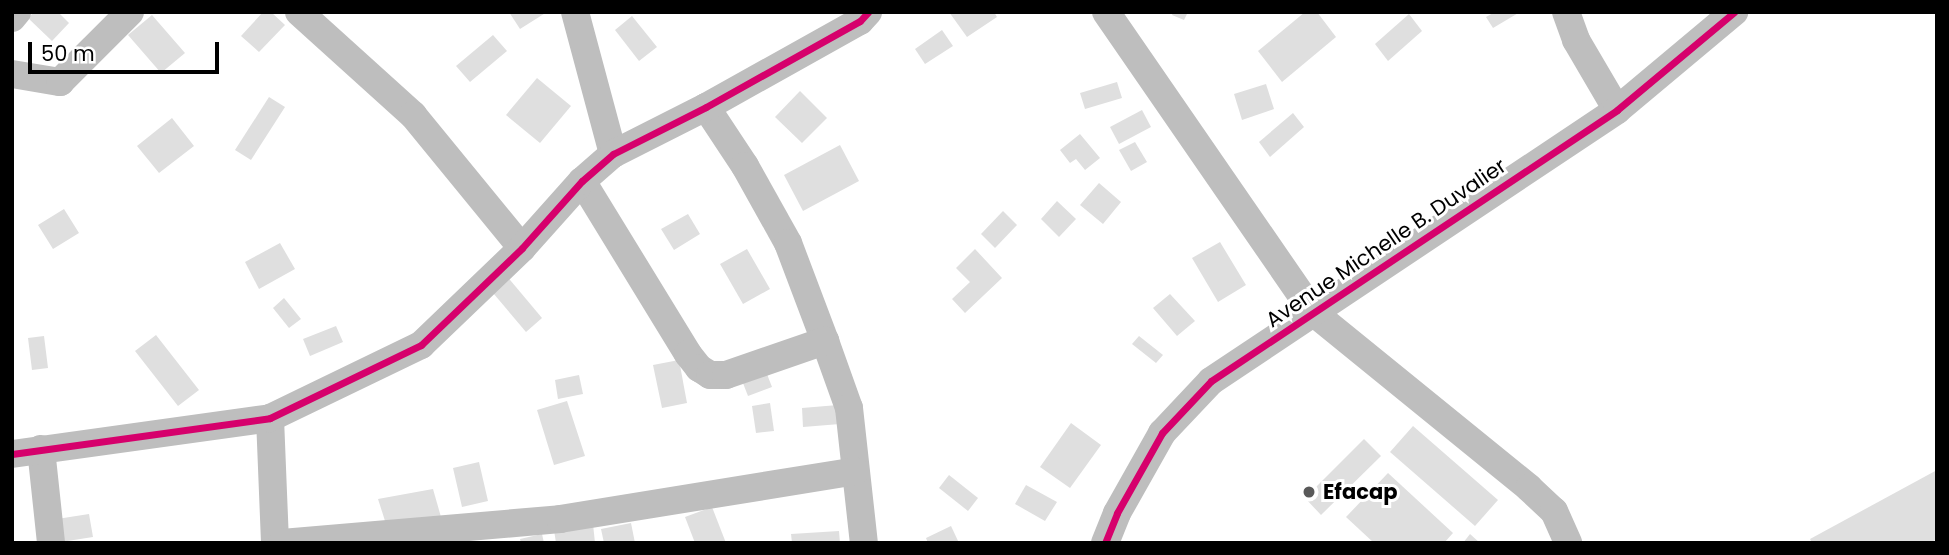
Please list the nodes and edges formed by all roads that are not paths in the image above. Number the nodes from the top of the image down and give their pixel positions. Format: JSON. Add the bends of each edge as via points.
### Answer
{"nodes":[{"id":1,"x":17,"y":12,"type":"edge"},
{"id":2,"x":130,"y":12,"type":"edge"},
{"id":3,"x":299,"y":12,"type":"edge"},
{"id":4,"x":575,"y":12,"type":"edge"},
{"id":5,"x":868,"y":12,"type":"edge"},
{"id":6,"x":1107,"y":12,"type":"edge"},
{"id":7,"x":1566,"y":12,"type":"edge"},
{"id":8,"x":1734,"y":12,"type":"edge"},
{"id":9,"x":12,"y":18,"type":"edge"},
{"id":10,"x":12,"y":74,"type":"edge"},
{"id":11,"x":705,"y":107,"type":"junction"},
{"id":12,"x":1617,"y":110,"type":"junction"},
{"id":13,"x":613,"y":154,"type":"junction"},
{"id":14,"x":582,"y":181,"type":"junction"},
{"id":15,"x":522,"y":248,"type":"junction"},
{"id":16,"x":1314,"y":313,"type":"junction"},
{"id":17,"x":825,"y":341,"type":"junction"},
{"id":18,"x":270,"y":418,"type":"junction"},
{"id":19,"x":41,"y":449,"type":"junction"},
{"id":20,"x":12,"y":454,"type":"edge"},
{"id":21,"x":855,"y":471,"type":"junction"},
{"id":22,"x":51,"y":543,"type":"edge"},
{"id":23,"x":275,"y":543,"type":"edge"},
{"id":24,"x":282,"y":543,"type":"edge"},
{"id":25,"x":864,"y":543,"type":"edge"},
{"id":26,"x":1105,"y":543,"type":"edge"},
{"id":27,"x":1568,"y":543,"type":"edge"}],
"edges":[{"from":1,"to":9,"type":"street"},
{"from":2,"to":10,"type":"street","via":[[60,82]]},
{"from":3,"to":15,"type":"street","via":[[413,115]]},
{"from":4,"to":13,"type":"street"},
{"from":5,"to":11,"type":"street","via":[[860,21]]},
{"from":6,"to":16,"type":"street"},
{"from":7,"to":12,"type":"street","via":[[1576,40]]},
{"from":8,"to":12,"type":"street","name":"Avenue Michelle B. Duvalier"},
{"from":11,"to":13,"type":"street"},
{"from":11,"to":17,"type":"street","via":[[788,243]]},
{"from":12,"to":16,"type":"street","name":"Avenue Michelle B. Duvalier"},
{"from":13,"to":14,"type":"street"},
{"from":14,"to":15,"type":"street"},
{"from":14,"to":17,"type":"street","via":[[699,368],[710,375],[726,375]]},
{"from":15,"to":18,"type":"street","via":[[421,345]]},
{"from":16,"to":26,"type":"street","name":"Avenue Michelle B. Duvalier","via":[[1211,381],[1162,433]]},
{"from":16,"to":27,"type":"street","via":[[1529,488],[1554,511]]},
{"from":17,"to":21,"type":"street","via":[[849,408]]},
{"from":18,"to":19,"type":"street"},
{"from":18,"to":23,"type":"street"},
{"from":19,"to":20,"type":"street"},
{"from":19,"to":22,"type":"street"},
{"from":21,"to":24,"type":"street","via":[[560,519]]},
{"from":21,"to":25,"type":"street"}]}
